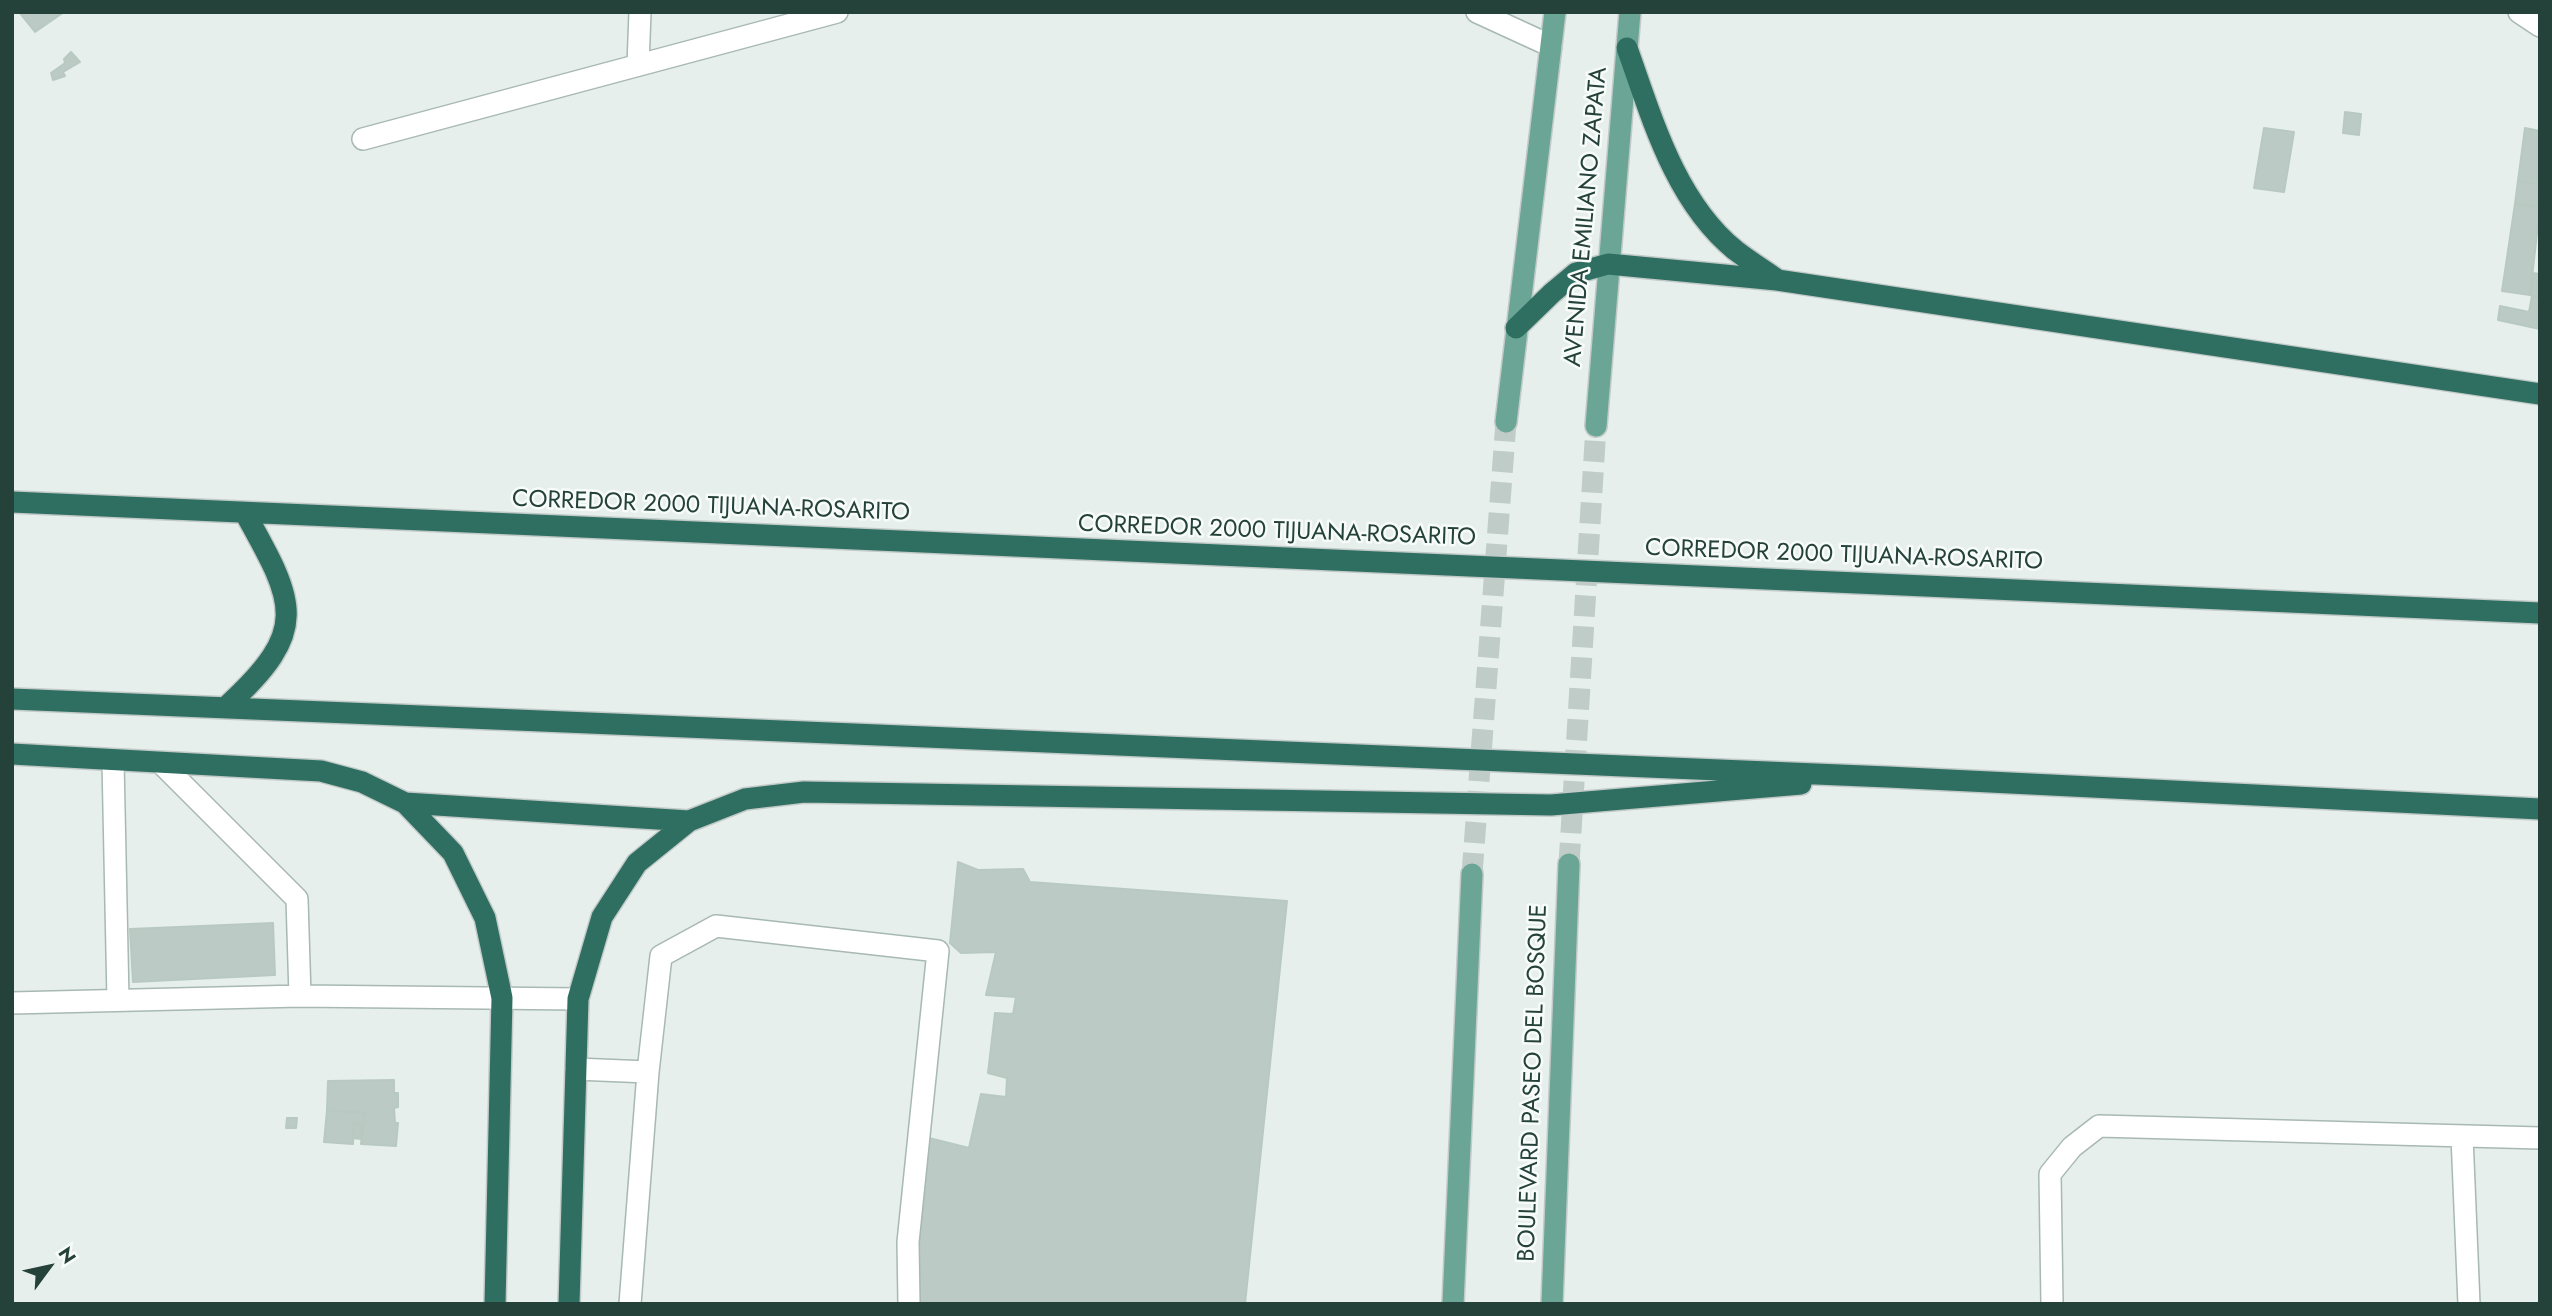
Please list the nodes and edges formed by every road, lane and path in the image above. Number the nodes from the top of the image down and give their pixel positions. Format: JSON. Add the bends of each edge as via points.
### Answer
{"nodes":[{"id":1,"x":640,"y":12,"type":"edge"},
{"id":2,"x":837,"y":12,"type":"edge"},
{"id":3,"x":1477,"y":12,"type":"edge"},
{"id":4,"x":1555,"y":12,"type":"edge"},
{"id":5,"x":1630,"y":12,"type":"edge"},
{"id":6,"x":2519,"y":12,"type":"edge"},
{"id":7,"x":2540,"y":26,"type":"edge"},
{"id":8,"x":1551,"y":46,"type":"junction"},
{"id":9,"x":1627,"y":48,"type":"junction"},
{"id":10,"x":638,"y":65,"type":"junction"},
{"id":11,"x":363,"y":139,"type":"dead end"},
{"id":12,"x":1608,"y":264,"type":"junction"},
{"id":13,"x":1777,"y":280,"type":"junction"},
{"id":14,"x":1517,"y":328,"type":"junction"},
{"id":15,"x":2540,"y":394,"type":"edge"},
{"id":16,"x":1506,"y":422,"type":"tunnel mouth"},
{"id":17,"x":1596,"y":426,"type":"tunnel mouth"},
{"id":18,"x":12,"y":502,"type":"edge"},
{"id":19,"x":245,"y":513,"type":"junction"},
{"id":20,"x":2540,"y":613,"type":"edge"},
{"id":21,"x":12,"y":699,"type":"edge"},
{"id":22,"x":227,"y":706,"type":"junction"},
{"id":23,"x":12,"y":754,"type":"edge"},
{"id":24,"x":113,"y":761,"type":"junction"},
{"id":25,"x":162,"y":764,"type":"junction"},
{"id":26,"x":1888,"y":777,"type":"junction"},
{"id":27,"x":405,"y":803,"type":"junction"},
{"id":28,"x":2540,"y":809,"type":"edge"},
{"id":29,"x":689,"y":821,"type":"junction"},
{"id":30,"x":1569,"y":864,"type":"tunnel mouth"},
{"id":31,"x":1472,"y":874,"type":"tunnel mouth"},
{"id":32,"x":300,"y":996,"type":"junction"},
{"id":33,"x":502,"y":998,"type":"junction"},
{"id":34,"x":578,"y":999,"type":"junction"},
{"id":35,"x":118,"y":1000,"type":"junction"},
{"id":36,"x":12,"y":1003,"type":"edge"},
{"id":37,"x":576,"y":1069,"type":"junction"},
{"id":38,"x":648,"y":1072,"type":"junction"},
{"id":39,"x":2462,"y":1136,"type":"junction"},
{"id":40,"x":2540,"y":1138,"type":"edge"},
{"id":41,"x":495,"y":1304,"type":"edge"},
{"id":42,"x":569,"y":1304,"type":"edge"},
{"id":43,"x":630,"y":1304,"type":"edge"},
{"id":44,"x":909,"y":1304,"type":"edge"},
{"id":45,"x":1453,"y":1304,"type":"edge"},
{"id":46,"x":1552,"y":1304,"type":"edge"},
{"id":47,"x":2052,"y":1304,"type":"edge"},
{"id":48,"x":2469,"y":1304,"type":"edge"}],
"edges":[{"from":1,"to":10,"type":"street"},
{"from":2,"to":10,"type":"street"},
{"from":3,"to":8,"type":"street"},
{"from":4,"to":8,"type":"main road","name":"AVENIDA EMILIANO ZAPATA"},
{"from":5,"to":9,"type":"main road","name":"AVENIDA EMILIANO ZAPATA"},
{"from":6,"to":7,"type":"street"},
{"from":8,"to":14,"type":"main road","name":"AVENIDA EMILIANO ZAPATA"},
{"from":9,"to":12,"type":"main road","name":"AVENIDA EMILIANO ZAPATA"},
{"from":9,"to":13,"type":"highway","via":[[1657,134],[1681,183],[1704,218],[1734,249]]},
{"from":10,"to":11,"type":"street"},
{"from":12,"to":13,"type":"highway"},
{"from":12,"to":14,"type":"highway","via":[[1576,274]]},
{"from":12,"to":17,"type":"main road","name":"AVENIDA EMILIANO ZAPATA"},
{"from":13,"to":15,"type":"highway"},
{"from":14,"to":16,"type":"main road","name":"AVENIDA EMILIANO ZAPATA"},
{"from":18,"to":19,"type":"highway","name":"CORREDOR 2000 TIJUANA-ROSARITO"},
{"from":19,"to":20,"type":"highway","name":"CORREDOR 2000 TIJUANA-ROSARITO"},
{"from":19,"to":22,"type":"highway","via":[[285,591],[286,623],[280,646],[257,678]]},
{"from":21,"to":22,"type":"highway"},
{"from":22,"to":26,"type":"highway"},
{"from":23,"to":24,"type":"highway"},
{"from":24,"to":25,"type":"highway"},
{"from":24,"to":35,"type":"street"},
{"from":25,"to":27,"type":"highway","via":[[321,771],[362,782]]},
{"from":25,"to":32,"type":"street","via":[[298,899]]},
{"from":26,"to":28,"type":"highway"},
{"from":26,"to":29,"type":"highway","via":[[1551,805],[804,792],[745,799]]},
{"from":27,"to":29,"type":"highway"},
{"from":27,"to":33,"type":"highway","via":[[453,853],[485,918]]},
{"from":29,"to":34,"type":"highway","via":[[637,863],[601,917]]},
{"from":30,"to":46,"type":"main road","name":"BOULEVARD PASEO DEL BOSQUE"},
{"from":31,"to":45,"type":"main road"},
{"from":32,"to":33,"type":"street"},
{"from":32,"to":35,"type":"street"},
{"from":33,"to":34,"type":"street"},
{"from":33,"to":41,"type":"highway"},
{"from":34,"to":37,"type":"highway"},
{"from":35,"to":36,"type":"street"},
{"from":37,"to":38,"type":"street"},
{"from":37,"to":42,"type":"highway"},
{"from":38,"to":43,"type":"street"},
{"from":38,"to":44,"type":"street","via":[[661,956],[716,926],[938,951],[908,1242]]},
{"from":39,"to":40,"type":"street"},
{"from":39,"to":47,"type":"street","via":[[2099,1126],[2072,1147],[2050,1174]]},
{"from":39,"to":48,"type":"street"}]}
